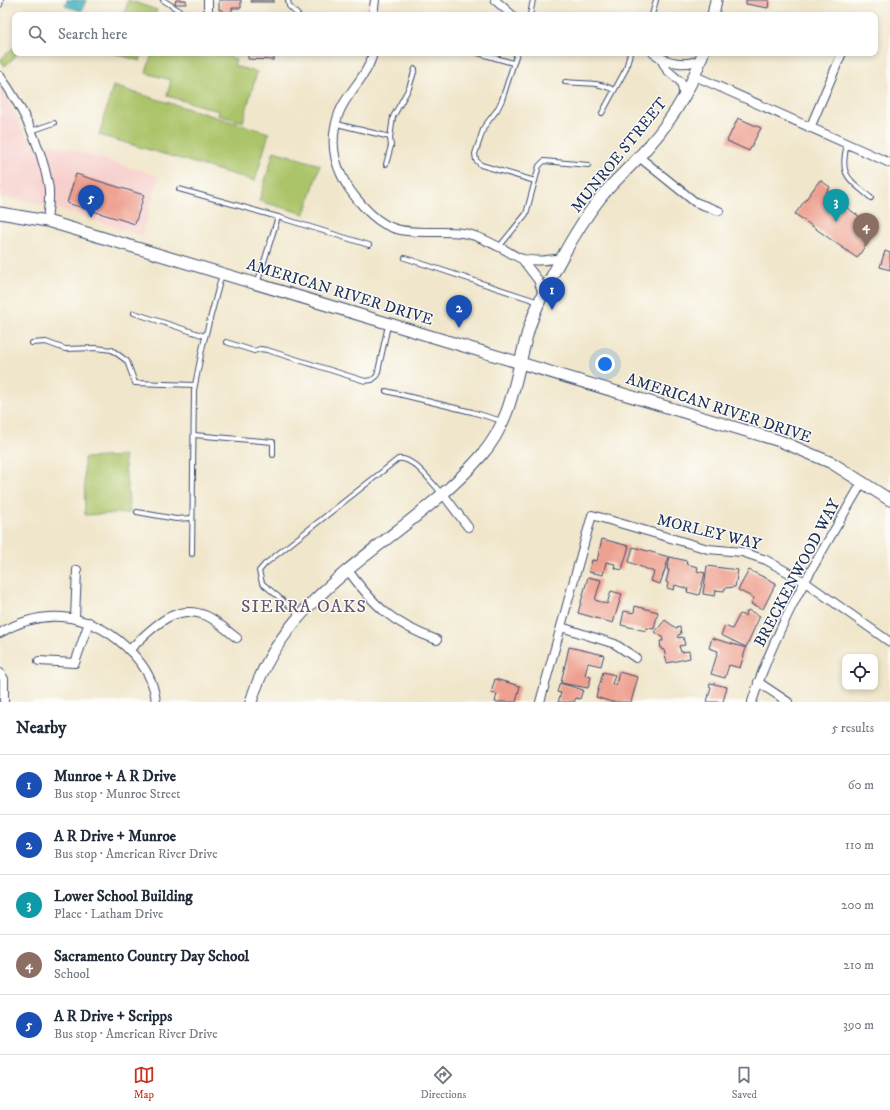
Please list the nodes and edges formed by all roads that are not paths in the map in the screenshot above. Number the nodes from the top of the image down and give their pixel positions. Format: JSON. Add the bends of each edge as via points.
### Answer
{"nodes":[{"id":1,"x":1,"y":0,"type":"edge"},
{"id":2,"x":163,"y":0,"type":"edge"},
{"id":3,"x":208,"y":0,"type":"edge"},
{"id":4,"x":288,"y":0,"type":"edge"},
{"id":5,"x":375,"y":0,"type":"edge"},
{"id":6,"x":495,"y":0,"type":"edge"},
{"id":7,"x":533,"y":0,"type":"edge"},
{"id":8,"x":656,"y":0,"type":"edge"},
{"id":9,"x":716,"y":0,"type":"edge"},
{"id":10,"x":0,"y":5,"type":"edge"},
{"id":11,"x":181,"y":12,"type":"edge"},
{"id":12,"x":208,"y":12,"type":"edge"},
{"id":13,"x":295,"y":12,"type":"edge"},
{"id":14,"x":373,"y":12,"type":"edge"},
{"id":15,"x":509,"y":12,"type":"edge"},
{"id":16,"x":531,"y":12,"type":"edge"},
{"id":17,"x":653,"y":12,"type":"edge"},
{"id":18,"x":714,"y":12,"type":"edge"},
{"id":19,"x":372,"y":56,"type":"edge"},
{"id":20,"x":489,"y":56,"type":"edge"},
{"id":21,"x":516,"y":56,"type":"edge"},
{"id":22,"x":629,"y":56,"type":"edge"},
{"id":23,"x":657,"y":56,"type":"edge"},
{"id":24,"x":702,"y":56,"type":"edge"},
{"id":25,"x":841,"y":56,"type":"edge"},
{"id":26,"x":661,"y":59,"type":"junction"},
{"id":27,"x":514,"y":63,"type":"junction"},
{"id":28,"x":415,"y":69,"type":"dead end"},
{"id":29,"x":0,"y":76,"type":"edge"},
{"id":30,"x":695,"y":76,"type":"junction"},
{"id":31,"x":565,"y":82,"type":"dead end"},
{"id":32,"x":614,"y":90,"type":"junction"},
{"id":33,"x":684,"y":98,"type":"junction"},
{"id":34,"x":602,"y":113,"type":"dead end"},
{"id":35,"x":54,"y":123,"type":"dead end"},
{"id":36,"x":336,"y":124,"type":"junction"},
{"id":37,"x":810,"y":128,"type":"junction"},
{"id":38,"x":30,"y":131,"type":"junction"},
{"id":39,"x":390,"y":137,"type":"junction"},
{"id":40,"x":847,"y":144,"type":"junction"},
{"id":41,"x":639,"y":157,"type":"junction"},
{"id":42,"x":890,"y":163,"type":"edge"},
{"id":43,"x":386,"y":164,"type":"dead end"},
{"id":44,"x":588,"y":165,"type":"dead end"},
{"id":45,"x":535,"y":181,"type":"junction"},
{"id":46,"x":179,"y":189,"type":"dead end"},
{"id":47,"x":870,"y":198,"type":"dead end"},
{"id":48,"x":719,"y":211,"type":"dead end"},
{"id":49,"x":0,"y":213,"type":"edge"},
{"id":50,"x":278,"y":217,"type":"junction"},
{"id":51,"x":47,"y":221,"type":"junction"},
{"id":52,"x":369,"y":245,"type":"dead end"},
{"id":53,"x":499,"y":247,"type":"junction"},
{"id":54,"x":405,"y":258,"type":"dead end"},
{"id":55,"x":562,"y":258,"type":"junction"},
{"id":56,"x":522,"y":259,"type":"junction"},
{"id":57,"x":222,"y":274,"type":"junction"},
{"id":58,"x":257,"y":284,"type":"junction"},
{"id":59,"x":541,"y":298,"type":"junction"},
{"id":60,"x":134,"y":313,"type":"dead end"},
{"id":61,"x":389,"y":323,"type":"junction"},
{"id":62,"x":205,"y":336,"type":"junction"},
{"id":63,"x":226,"y":342,"type":"dead end"},
{"id":64,"x":32,"y":343,"type":"dead end"},
{"id":65,"x":520,"y":364,"type":"junction"},
{"id":66,"x":195,"y":385,"type":"junction"},
{"id":67,"x":386,"y":391,"type":"dead end"},
{"id":68,"x":503,"y":422,"type":"junction"},
{"id":69,"x":194,"y":435,"type":"junction"},
{"id":70,"x":273,"y":455,"type":"dead end"},
{"id":71,"x":863,"y":481,"type":"junction"},
{"id":72,"x":443,"y":494,"type":"junction"},
{"id":73,"x":890,"y":500,"type":"edge"},
{"id":74,"x":137,"y":512,"type":"dead end"},
{"id":75,"x":192,"y":518,"type":"junction"},
{"id":76,"x":468,"y":527,"type":"dead end"},
{"id":77,"x":192,"y":554,"type":"dead end"},
{"id":78,"x":347,"y":569,"type":"junction"},
{"id":79,"x":77,"y":570,"type":"dead end"},
{"id":80,"x":805,"y":582,"type":"junction"},
{"id":81,"x":300,"y":615,"type":"junction"},
{"id":82,"x":75,"y":618,"type":"junction"},
{"id":83,"x":89,"y":622,"type":"junction"},
{"id":84,"x":561,"y":627,"type":"junction"},
{"id":85,"x":0,"y":633,"type":"edge"},
{"id":86,"x":237,"y":638,"type":"dead end"},
{"id":87,"x":437,"y":640,"type":"dead end"},
{"id":88,"x":890,"y":642,"type":"edge"},
{"id":89,"x":129,"y":650,"type":"junction"},
{"id":90,"x":636,"y":658,"type":"dead end"},
{"id":91,"x":39,"y":661,"type":"dead end"},
{"id":92,"x":0,"y":673,"type":"edge"},
{"id":93,"x":758,"y":682,"type":"junction"},
{"id":94,"x":4,"y":702,"type":"edge"},
{"id":95,"x":157,"y":702,"type":"edge"},
{"id":96,"x":251,"y":702,"type":"edge"},
{"id":97,"x":540,"y":702,"type":"edge"},
{"id":98,"x":752,"y":702,"type":"edge"},
{"id":99,"x":788,"y":702,"type":"edge"}],
"edges":[{"from":1,"to":10,"type":"lane"},
{"from":2,"to":11,"type":"lane"},
{"from":3,"to":12,"type":"street"},
{"from":4,"to":13,"type":"lane","via":[[289,6]]},
{"from":5,"to":14,"type":"street"},
{"from":6,"to":15,"type":"street"},
{"from":7,"to":16,"type":"lane"},
{"from":8,"to":17,"type":"lane"},
{"from":9,"to":18,"type":"street"},
{"from":19,"to":36,"type":"street","via":[[339,113]]},
{"from":20,"to":27,"type":"lane"},
{"from":21,"to":27,"type":"lane"},
{"from":22,"to":32,"type":"lane","via":[[626,69]]},
{"from":23,"to":26,"type":"street"},
{"from":24,"to":26,"type":"street","via":[[691,64]]},
{"from":24,"to":30,"type":"street","name":"MUNROE STREET"},
{"from":25,"to":37,"type":"street"},
{"from":26,"to":33,"type":"street","via":[[667,70],[681,82]]},
{"from":27,"to":45,"type":"lane","via":[[502,100],[484,127],[476,160],[481,165]]},
{"from":28,"to":39,"type":"lane","via":[[394,118]]},
{"from":29,"to":38,"type":"street","via":[[17,102]]},
{"from":30,"to":33,"type":"street","name":"MUNROE STREET"},
{"from":30,"to":37,"type":"street"},
{"from":31,"to":32,"type":"lane","via":[[596,82]]},
{"from":32,"to":34,"type":"lane"},
{"from":33,"to":41,"type":"street","name":"MUNROE STREET","via":[[667,125]]},
{"from":35,"to":38,"type":"lane"},
{"from":36,"to":39,"type":"lane"},
{"from":36,"to":53,"type":"street","via":[[335,157],[341,176],[350,192],[370,215],[393,228],[463,233]]},
{"from":37,"to":40,"type":"street"},
{"from":38,"to":51,"type":"street","via":[[43,161],[49,185]]},
{"from":39,"to":43,"type":"lane","via":[[391,146]]},
{"from":40,"to":42,"type":"street"},
{"from":40,"to":47,"type":"lane","via":[[843,168],[848,179]]},
{"from":41,"to":48,"type":"street","via":[[695,202]]},
{"from":41,"to":55,"type":"street","name":"MUNROE STREET","via":[[601,197]]},
{"from":44,"to":45,"type":"lane","via":[[544,161],[539,166]]},
{"from":45,"to":53,"type":"lane","via":[[526,214]]},
{"from":46,"to":50,"type":"lane"},
{"from":49,"to":51,"type":"street","name":"AMERICAN RIVER DRIVE"},
{"from":50,"to":52,"type":"lane"},
{"from":50,"to":58,"type":"lane"},
{"from":51,"to":57,"type":"street","name":"AMERICAN RIVER DRIVE"},
{"from":53,"to":56,"type":"street"},
{"from":54,"to":59,"type":"lane"},
{"from":55,"to":56,"type":"street","via":[[546,261]]},
{"from":55,"to":59,"type":"street","name":"MUNROE STREET"},
{"from":56,"to":59,"type":"street","via":[[538,280]]},
{"from":57,"to":58,"type":"street","name":"AMERICAN RIVER DRIVE"},
{"from":57,"to":62,"type":"lane"},
{"from":58,"to":61,"type":"street","name":"AMERICAN RIVER DRIVE"},
{"from":59,"to":65,"type":"street","name":"MUNROE STREET","via":[[530,325]]},
{"from":60,"to":62,"type":"lane"},
{"from":61,"to":63,"type":"lane","via":[[377,376],[365,381],[267,350],[254,351]]},
{"from":61,"to":65,"type":"street","name":"AMERICAN RIVER DRIVE"},
{"from":62,"to":66,"type":"lane"},
{"from":64,"to":66,"type":"lane","via":[[46,342],[65,349],[112,350],[127,361],[135,383]]},
{"from":65,"to":68,"type":"street","name":"MUNROE STREET","via":[[515,389]]},
{"from":65,"to":71,"type":"street","name":"AMERICAN RIVER DRIVE","via":[[780,441],[832,463]]},
{"from":66,"to":69,"type":"lane"},
{"from":67,"to":68,"type":"lane"},
{"from":68,"to":72,"type":"street","name":"MUNROE STREET","via":[[482,455]]},
{"from":69,"to":70,"type":"lane","via":[[273,442]]},
{"from":69,"to":75,"type":"lane"},
{"from":71,"to":73,"type":"street","name":"AMERICAN RIVER DRIVE"},
{"from":71,"to":80,"type":"street","name":"BRECKENWOOD WAY"},
{"from":72,"to":76,"type":"street"},
{"from":72,"to":78,"type":"street","name":"MUNROE STREET"},
{"from":72,"to":81,"type":"lane","via":[[412,462],[398,459],[265,564],[259,571],[262,583]]},
{"from":74,"to":75,"type":"lane"},
{"from":75,"to":77,"type":"lane"},
{"from":78,"to":81,"type":"street","name":"MUNROE STREET"},
{"from":78,"to":87,"type":"street","via":[[368,597],[383,611],[406,626]]},
{"from":79,"to":82,"type":"street"},
{"from":80,"to":84,"type":"street","name":"MORLEY WAY","via":[[766,560],[749,554],[708,549],[592,514]]},
{"from":80,"to":88,"type":"street","name":"MORLEY WAY"},
{"from":80,"to":93,"type":"street","name":"BRECKENWOOD WAY","via":[[778,631]]},
{"from":81,"to":96,"type":"street","name":"MUNROE STREET","via":[[268,661]]},
{"from":82,"to":83,"type":"street"},
{"from":82,"to":85,"type":"street","via":[[45,617],[28,620]]},
{"from":83,"to":89,"type":"street","via":[[108,632]]},
{"from":83,"to":91,"type":"street","via":[[75,664]]},
{"from":84,"to":90,"type":"street","via":[[615,644]]},
{"from":84,"to":97,"type":"street","name":"MORLEY WAY"},
{"from":86,"to":89,"type":"street","via":[[207,616],[196,612],[183,612],[162,620]]},
{"from":89,"to":95,"type":"street","via":[[145,668]]},
{"from":92,"to":94,"type":"street","via":[[4,685]]},
{"from":93,"to":98,"type":"street","name":"BRECKENWOOD WAY"},
{"from":93,"to":99,"type":"street"}]}
